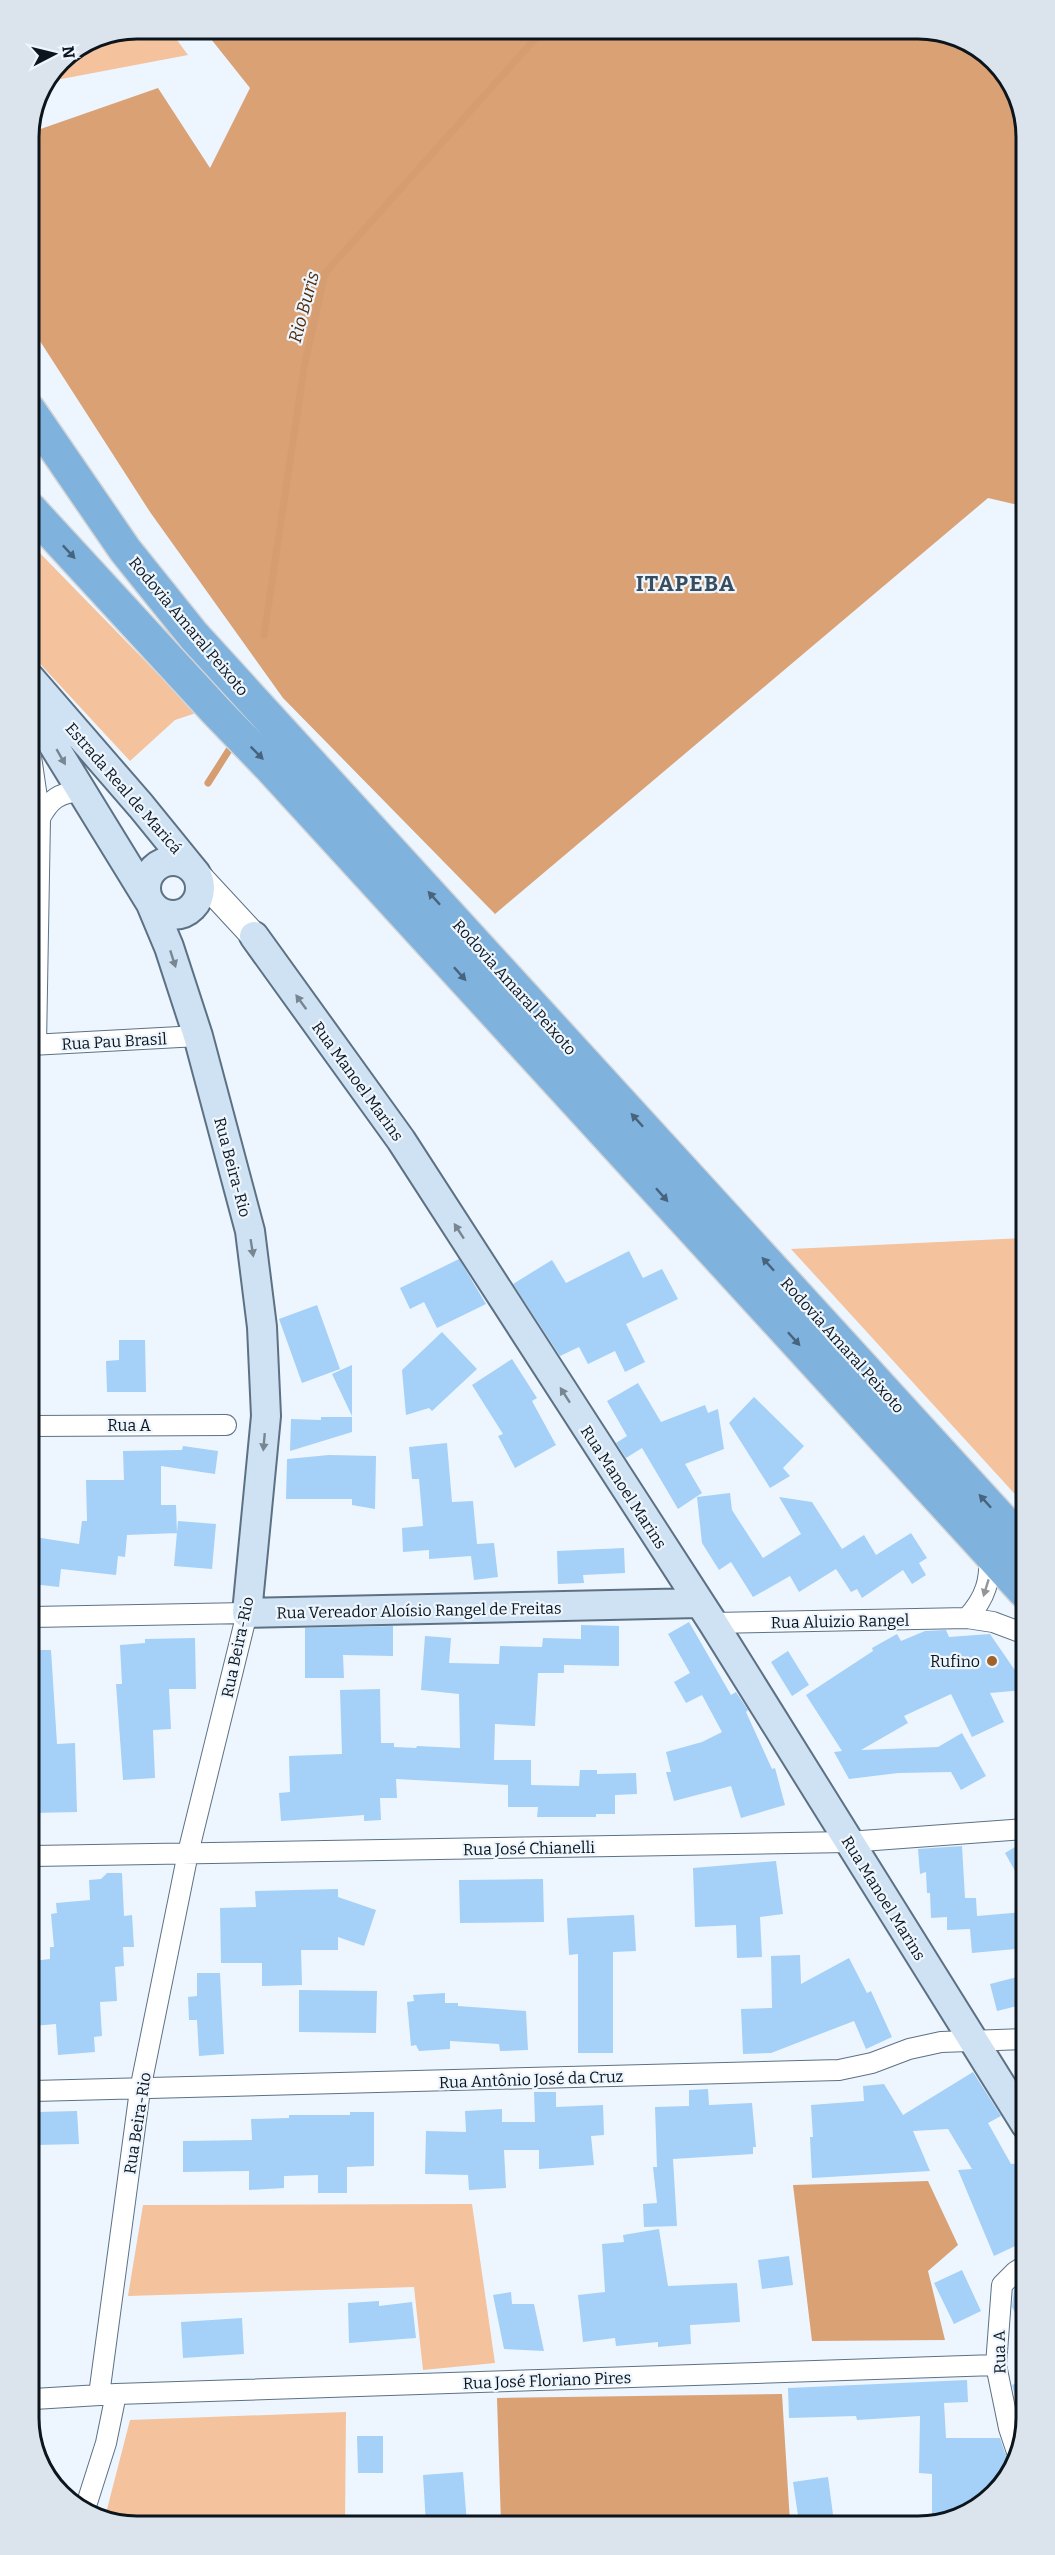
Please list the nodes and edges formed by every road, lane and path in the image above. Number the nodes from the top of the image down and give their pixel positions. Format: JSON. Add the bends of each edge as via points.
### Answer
{"nodes":[{"id":1,"x":39,"y":425,"type":"edge"},
{"id":2,"x":39,"y":519,"type":"edge"},
{"id":3,"x":39,"y":689,"type":"edge"},
{"id":4,"x":39,"y":722,"type":"edge"},
{"id":5,"x":80,"y":791,"type":"junction"},
{"id":6,"x":39,"y":811,"type":"edge"},
{"id":7,"x":40,"y":818,"type":"junction"},
{"id":8,"x":39,"y":856,"type":"edge"},
{"id":9,"x":194,"y":870,"type":"junction"},
{"id":10,"x":151,"y":904,"type":"junction"},
{"id":11,"x":254,"y":936,"type":"joint"},
{"id":12,"x":198,"y":1036,"type":"junction"},
{"id":13,"x":39,"y":1045,"type":"edge"},
{"id":14,"x":226,"y":1425,"type":"dead end"},
{"id":15,"x":39,"y":1426,"type":"edge"},
{"id":16,"x":1016,"y":1535,"type":"edge"},
{"id":17,"x":989,"y":1552,"type":"junction"},
{"id":18,"x":1016,"y":1582,"type":"edge"},
{"id":19,"x":247,"y":1613,"type":"junction"},
{"id":20,"x":706,"y":1613,"type":"junction"},
{"id":21,"x":39,"y":1617,"type":"edge"},
{"id":22,"x":967,"y":1618,"type":"junction"},
{"id":23,"x":1016,"y":1631,"type":"edge"},
{"id":24,"x":1016,"y":1830,"type":"edge"},
{"id":25,"x":848,"y":1842,"type":"junction"},
{"id":26,"x":188,"y":1853,"type":"junction"},
{"id":27,"x":39,"y":1856,"type":"edge"},
{"id":28,"x":1016,"y":2039,"type":"edge"},
{"id":29,"x":975,"y":2041,"type":"junction"},
{"id":30,"x":140,"y":2090,"type":"junction"},
{"id":31,"x":39,"y":2091,"type":"edge"},
{"id":32,"x":1016,"y":2109,"type":"edge"},
{"id":33,"x":1016,"y":2270,"type":"edge"},
{"id":34,"x":996,"y":2366,"type":"junction"},
{"id":35,"x":107,"y":2395,"type":"junction"},
{"id":36,"x":39,"y":2399,"type":"edge"},
{"id":37,"x":1013,"y":2441,"type":"edge"},
{"id":38,"x":87,"y":2502,"type":"edge"}],
"edges":[{"from":16,"to":1,"type":"highway","name":"Rodovia Amaral Peixoto","one_way":true,"via":[[194,636],[125,550]]},
{"from":2,"to":17,"type":"highway","name":"Rodovia Amaral Peixoto","one_way":true},
{"from":3,"to":9,"type":"main road","name":"Estrada Real de Maricá"},
{"from":4,"to":5,"type":"main road","name":"Estrada Real de Maricá","one_way":true},
{"from":5,"to":7,"type":"street","via":[[57,796]]},
{"from":5,"to":10,"type":"main road","name":"Estrada Real de Maricá"},
{"from":6,"to":7,"type":"street"},
{"from":7,"to":8,"type":"street"},
{"from":9,"to":10,"type":"main road","via":[[200,892],[193,907],[172,915]]},
{"from":9,"to":11,"type":"street","name":"Rua Manoel Marins"},
{"from":10,"to":12,"type":"main road","name":"Rua Beira-Rio","one_way":true},
{"from":20,"to":11,"type":"main road","name":"Rua Manoel Marins","one_way":true,"via":[[401,1140]]},
{"from":12,"to":13,"type":"street","name":"Rua Pau Brasil"},
{"from":12,"to":19,"type":"main road","name":"Rua Beira-Rio","one_way":true,"via":[[249,1231],[262,1327],[266,1416]]},
{"from":14,"to":15,"type":"street","name":"Rua A"},
{"from":17,"to":18,"type":"highway","name":"Rodovia Amaral Peixoto"},
{"from":17,"to":22,"type":"street","one_way":true,"via":[[984,1596]]},
{"from":19,"to":20,"type":"main road","name":"Rua Vereador Aloísio Rangel de Freitas"},
{"from":19,"to":21,"type":"street","name":"Rua Vereador Aloísio Rangel de Freitas"},
{"from":19,"to":26,"type":"street","name":"Rua Beira-Rio"},
{"from":20,"to":22,"type":"street","name":"Rua Aluizio Rangel"},
{"from":20,"to":25,"type":"main road","name":"Rua Manoel Marins"},
{"from":22,"to":23,"type":"street","name":"Rua Aluizio Rangel"},
{"from":24,"to":25,"type":"street","name":"Rua José Chianelli"},
{"from":25,"to":26,"type":"street","name":"Rua José Chianelli"},
{"from":25,"to":29,"type":"main road","name":"Rua Manoel Marins"},
{"from":26,"to":27,"type":"street","name":"Rua José Chianelli"},
{"from":26,"to":30,"type":"street","name":"Rua Beira-Rio"},
{"from":28,"to":29,"type":"street","name":"Rua Antônio José da Cruz"},
{"from":29,"to":30,"type":"street","name":"Rua Antônio José da Cruz","via":[[925,2045],[840,2070]]},
{"from":29,"to":32,"type":"main road","name":"Rua Manoel Marins"},
{"from":30,"to":31,"type":"street","name":"Rua Antônio José da Cruz"},
{"from":30,"to":35,"type":"street","name":"Rua Beira-Rio"},
{"from":33,"to":34,"type":"street","name":"Rua A","via":[[1002,2285]]},
{"from":34,"to":35,"type":"street","name":"Rua José Floriano Pires"},
{"from":34,"to":37,"type":"street","name":"Rua A"},
{"from":35,"to":36,"type":"street","name":"Rua José Floriano Pires"},
{"from":35,"to":38,"type":"street","name":"Rua Beira-Rio","via":[[106,2443]]}]}
